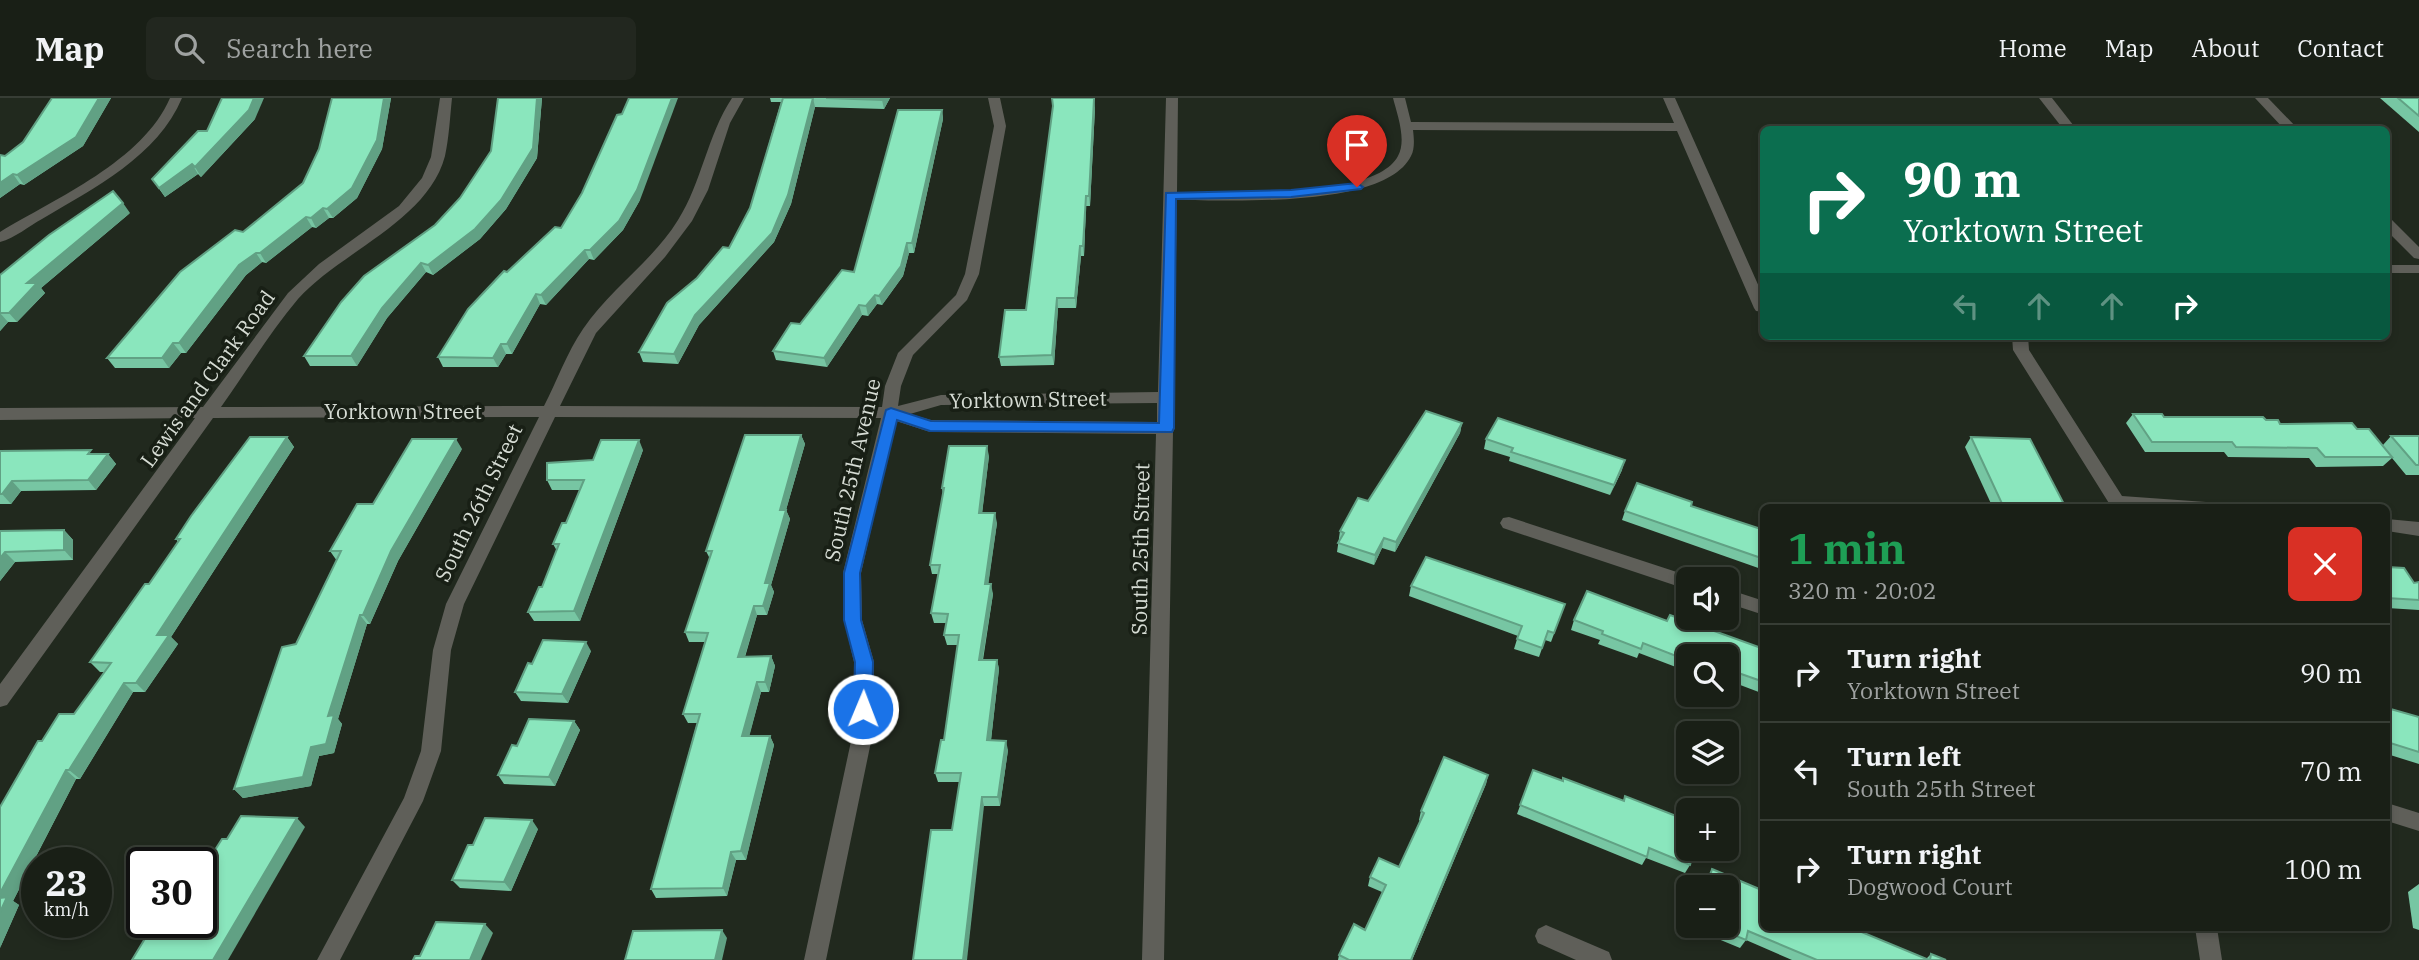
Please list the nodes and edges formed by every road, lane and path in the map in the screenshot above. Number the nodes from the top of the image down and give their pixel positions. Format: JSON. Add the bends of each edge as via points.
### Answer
{"nodes":[{"id":1,"x":176,"y":98,"type":"edge"},
{"id":2,"x":446,"y":98,"type":"edge"},
{"id":3,"x":738,"y":98,"type":"edge"},
{"id":4,"x":993,"y":98,"type":"edge"},
{"id":5,"x":1172,"y":98,"type":"edge"},
{"id":6,"x":1399,"y":98,"type":"edge"},
{"id":7,"x":1669,"y":98,"type":"edge"},
{"id":8,"x":2045,"y":98,"type":"edge"},
{"id":9,"x":2261,"y":98,"type":"edge"},
{"id":10,"x":1405,"y":126,"type":"junction"},
{"id":11,"x":2068,"y":126,"type":"edge"},
{"id":12,"x":2288,"y":126,"type":"edge"},
{"id":13,"x":1681,"y":127,"type":"junction"},
{"id":14,"x":1170,"y":195,"type":"junction"},
{"id":15,"x":2390,"y":226,"type":"edge"},
{"id":16,"x":0,"y":238,"type":"edge"},
{"id":17,"x":2419,"y":255,"type":"edge"},
{"id":18,"x":2390,"y":269,"type":"edge"},
{"id":19,"x":2419,"y":269,"type":"edge"},
{"id":20,"x":1760,"y":306,"type":"edge"},
{"id":21,"x":2020,"y":340,"type":"edge"},
{"id":22,"x":1166,"y":397,"type":"junction"},
{"id":23,"x":548,"y":411,"type":"junction"},
{"id":24,"x":210,"y":413,"type":"junction"},
{"id":25,"x":891,"y":413,"type":"junction"},
{"id":26,"x":0,"y":414,"type":"edge"},
{"id":27,"x":1167,"y":428,"type":"junction"},
{"id":28,"x":2118,"y":504,"type":"edge"},
{"id":29,"x":1509,"y":523,"type":"dead end"},
{"id":30,"x":2390,"y":525,"type":"edge"},
{"id":31,"x":2419,"y":529,"type":"edge"},
{"id":32,"x":1676,"y":579,"type":"edge"},
{"id":33,"x":1739,"y":600,"type":"edge"},
{"id":34,"x":1760,"y":607,"type":"edge"},
{"id":35,"x":0,"y":699,"type":"edge"},
{"id":36,"x":2390,"y":813,"type":"edge"},
{"id":37,"x":2419,"y":822,"type":"edge"},
{"id":38,"x":2206,"y":931,"type":"edge"},
{"id":39,"x":1546,"y":936,"type":"dead end"},
{"id":40,"x":328,"y":960,"type":"edge"},
{"id":41,"x":815,"y":960,"type":"edge"},
{"id":42,"x":1153,"y":960,"type":"edge"},
{"id":43,"x":1601,"y":960,"type":"edge"},
{"id":44,"x":2211,"y":960,"type":"edge"}],
"edges":[{"from":1,"to":16,"type":"street","via":[[174,109],[155,136],[110,171]]},
{"from":2,"to":24,"type":"street","name":"Lewis and Clark Road","via":[[438,157],[428,178],[404,209],[324,267],[293,296]]},
{"from":3,"to":23,"type":"street","name":"South 26th Street","via":[[726,113],[696,202],[670,244],[589,331]]},
{"from":4,"to":25,"type":"street","name":"South 25th Avenue","via":[[1000,126],[972,274],[962,297],[906,353],[893,386]]},
{"from":5,"to":14,"type":"street","name":"South 25th Street"},
{"from":6,"to":10,"type":"street"},
{"from":7,"to":13,"type":"street"},
{"from":8,"to":11,"type":"street"},
{"from":9,"to":12,"type":"street"},
{"from":10,"to":13,"type":"street"},
{"from":10,"to":14,"type":"street","via":[[1405,157],[1381,180],[1329,192]]},
{"from":13,"to":20,"type":"street"},
{"from":14,"to":22,"type":"street","name":"South 25th Street"},
{"from":15,"to":17,"type":"street"},
{"from":18,"to":19,"type":"street"},
{"from":21,"to":28,"type":"street","via":[[2021,350]]},
{"from":22,"to":25,"type":"street","name":"Yorktown Street","via":[[941,400]]},
{"from":22,"to":27,"type":"street","name":"South 25th Street"},
{"from":23,"to":24,"type":"street","name":"Yorktown Street"},
{"from":23,"to":25,"type":"street","name":"Yorktown Street"},
{"from":23,"to":40,"type":"street","name":"South 26th Street","via":[[455,604],[442,650],[431,751],[413,801]]},
{"from":24,"to":26,"type":"street","name":"Yorktown Street"},
{"from":24,"to":35,"type":"street","name":"Lewis and Clark Road"},
{"from":25,"to":27,"type":"street","name":"Yorktown Street","via":[[930,426]]},
{"from":25,"to":41,"type":"street","name":"South 25th Avenue","via":[[852,573],[853,620],[864,662],[863,732]]},
{"from":27,"to":42,"type":"street","name":"South 25th Street"},
{"from":29,"to":32,"type":"street"},
{"from":30,"to":31,"type":"street"},
{"from":33,"to":34,"type":"street"},
{"from":36,"to":37,"type":"street"},
{"from":38,"to":44,"type":"street"},
{"from":39,"to":43,"type":"street"}]}
